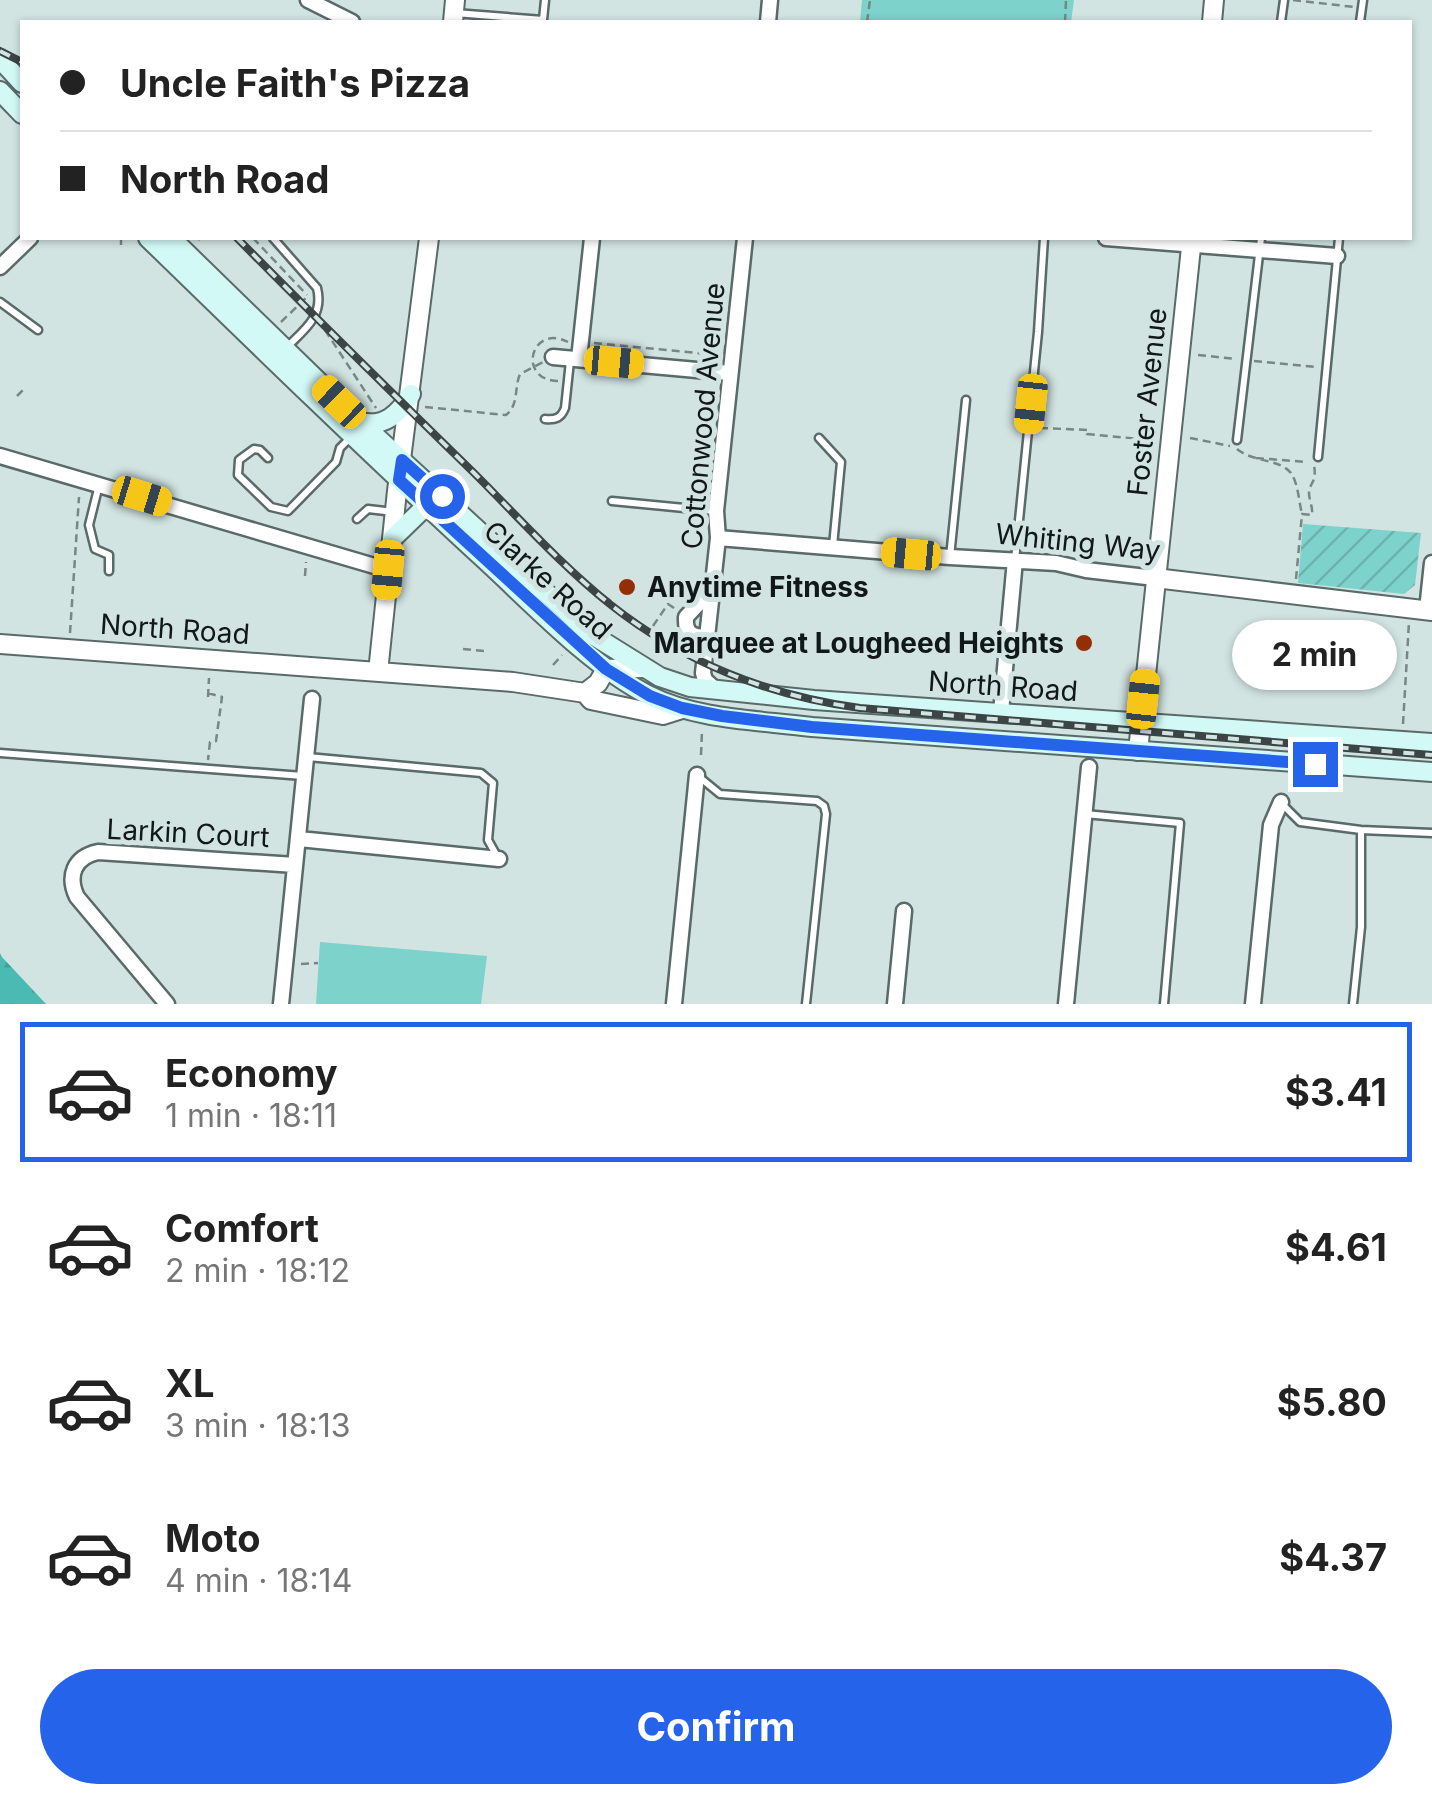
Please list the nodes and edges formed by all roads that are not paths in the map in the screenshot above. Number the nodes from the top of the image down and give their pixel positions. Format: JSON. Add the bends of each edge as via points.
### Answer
{"nodes":[{"id":1,"x":308,"y":0,"type":"edge"},
{"id":2,"x":545,"y":0,"type":"edge"},
{"id":3,"x":454,"y":12,"type":"edge"},
{"id":4,"x":348,"y":20,"type":"edge"},
{"id":5,"x":0,"y":59,"type":"edge"},
{"id":6,"x":20,"y":81,"type":"edge"},
{"id":7,"x":0,"y":91,"type":"edge"},
{"id":8,"x":20,"y":112,"type":"edge"},
{"id":9,"x":28,"y":240,"type":"edge"},
{"id":10,"x":150,"y":240,"type":"edge"},
{"id":11,"x":174,"y":240,"type":"edge"},
{"id":12,"x":275,"y":240,"type":"edge"},
{"id":13,"x":429,"y":240,"type":"edge"},
{"id":14,"x":592,"y":240,"type":"edge"},
{"id":15,"x":745,"y":240,"type":"edge"},
{"id":16,"x":1044,"y":240,"type":"edge"},
{"id":17,"x":1163,"y":240,"type":"edge"},
{"id":18,"x":1339,"y":240,"type":"edge"},
{"id":19,"x":1192,"y":241,"type":"edge"},
{"id":20,"x":1260,"y":244,"type":"edge"},
{"id":21,"x":1337,"y":256,"type":"junction"},
{"id":22,"x":0,"y":267,"type":"edge"},
{"id":23,"x":218,"y":296,"type":"junction"},
{"id":24,"x":0,"y":302,"type":"edge"},
{"id":25,"x":38,"y":330,"type":"dead end"},
{"id":26,"x":285,"y":350,"type":"junction"},
{"id":27,"x":553,"y":357,"type":"road end"},
{"id":28,"x":575,"y":359,"type":"junction"},
{"id":29,"x":730,"y":373,"type":"junction"},
{"id":30,"x":410,"y":400,"type":"junction"},
{"id":31,"x":966,"y":400,"type":"dead end"},
{"id":32,"x":545,"y":418,"type":"dead end"},
{"id":33,"x":356,"y":428,"type":"junction"},
{"id":34,"x":819,"y":438,"type":"dead end"},
{"id":35,"x":1237,"y":440,"type":"dead end"},
{"id":36,"x":0,"y":456,"type":"edge"},
{"id":37,"x":268,"y":458,"type":"dead end"},
{"id":38,"x":402,"y":460,"type":"junction"},
{"id":39,"x":1316,"y":460,"type":"road end"},
{"id":40,"x":399,"y":480,"type":"junction"},
{"id":41,"x":99,"y":484,"type":"junction"},
{"id":42,"x":612,"y":502,"type":"dead end"},
{"id":43,"x":426,"y":506,"type":"junction"},
{"id":44,"x":716,"y":511,"type":"junction"},
{"id":45,"x":395,"y":513,"type":"junction"},
{"id":46,"x":357,"y":519,"type":"dead end"},
{"id":47,"x":392,"y":538,"type":"junction"},
{"id":48,"x":718,"y":538,"type":"junction"},
{"id":49,"x":833,"y":547,"type":"junction"},
{"id":50,"x":950,"y":557,"type":"junction"},
{"id":51,"x":1015,"y":560,"type":"junction"},
{"id":52,"x":1432,"y":563,"type":"edge"},
{"id":53,"x":388,"y":570,"type":"junction"},
{"id":54,"x":108,"y":571,"type":"dead end"},
{"id":55,"x":1156,"y":578,"type":"junction"},
{"id":56,"x":710,"y":604,"type":"junction"},
{"id":57,"x":1429,"y":610,"type":"edge"},
{"id":58,"x":706,"y":637,"type":"junction"},
{"id":59,"x":0,"y":644,"type":"edge"},
{"id":60,"x":1017,"y":645,"type":"dead end"},
{"id":61,"x":1042,"y":648,"type":"dead end"},
{"id":62,"x":643,"y":668,"type":"junction"},
{"id":63,"x":606,"y":669,"type":"junction"},
{"id":64,"x":378,"y":672,"type":"junction"},
{"id":65,"x":716,"y":691,"type":"junction"},
{"id":66,"x":585,"y":693,"type":"junction"},
{"id":67,"x":312,"y":699,"type":"dead end"},
{"id":68,"x":682,"y":708,"type":"junction"},
{"id":69,"x":1001,"y":712,"type":"junction"},
{"id":70,"x":1140,"y":723,"type":"junction"},
{"id":71,"x":1432,"y":742,"type":"edge"},
{"id":72,"x":1138,"y":751,"type":"junction"},
{"id":73,"x":0,"y":752,"type":"edge"},
{"id":74,"x":306,"y":757,"type":"junction"},
{"id":75,"x":1089,"y":767,"type":"dead end"},
{"id":76,"x":1432,"y":772,"type":"edge"},
{"id":77,"x":304,"y":776,"type":"junction"},
{"id":78,"x":698,"y":776,"type":"joint"},
{"id":79,"x":1280,"y":802,"type":"joint"},
{"id":80,"x":1085,"y":814,"type":"junction"},
{"id":81,"x":1361,"y":830,"type":"junction"},
{"id":82,"x":1432,"y":834,"type":"edge"},
{"id":83,"x":299,"y":839,"type":"junction"},
{"id":84,"x":499,"y":859,"type":"joint"},
{"id":85,"x":295,"y":865,"type":"junction"},
{"id":86,"x":904,"y":911,"type":"dead end"},
{"id":87,"x":168,"y":1004,"type":"edge"},
{"id":88,"x":281,"y":1004,"type":"edge"},
{"id":89,"x":674,"y":1004,"type":"edge"},
{"id":90,"x":806,"y":1004,"type":"edge"},
{"id":91,"x":894,"y":1004,"type":"edge"},
{"id":92,"x":1066,"y":1004,"type":"edge"},
{"id":93,"x":1164,"y":1004,"type":"edge"},
{"id":94,"x":1254,"y":1004,"type":"edge"},
{"id":95,"x":1353,"y":1004,"type":"edge"}],
"edges":[{"from":1,"to":4,"type":"street"},
{"from":2,"to":3,"type":"lane","via":[[543,20]]},
{"from":5,"to":6,"type":"main road"},
{"from":7,"to":8,"type":"main road"},
{"from":9,"to":22,"type":"street"},
{"from":10,"to":23,"type":"main road","name":"Clarke Road"},
{"from":11,"to":23,"type":"main road","name":"Clarke Road"},
{"from":12,"to":26,"type":"lane","via":[[319,293],[314,320]]},
{"from":13,"to":30,"type":"street"},
{"from":14,"to":28,"type":"street"},
{"from":15,"to":29,"type":"street","name":"Cottonwood Avenue"},
{"from":16,"to":51,"type":"lane"},
{"from":17,"to":19,"type":"street"},
{"from":18,"to":21,"type":"lane"},
{"from":19,"to":20,"type":"street"},
{"from":19,"to":55,"type":"street","name":"Foster Avenue"},
{"from":20,"to":21,"type":"street"},
{"from":20,"to":35,"type":"lane"},
{"from":21,"to":39,"type":"lane"},
{"from":23,"to":26,"type":"main road","name":"Clarke Road"},
{"from":23,"to":33,"type":"main road","name":"Clarke Road","via":[[315,407]]},
{"from":24,"to":25,"type":"lane"},
{"from":26,"to":33,"type":"main road","name":"Clarke Road"},
{"from":27,"to":28,"type":"street"},
{"from":28,"to":29,"type":"street"},
{"from":28,"to":32,"type":"lane","via":[[566,408],[558,418]]},
{"from":29,"to":44,"type":"street","name":"Cottonwood Avenue"},
{"from":30,"to":33,"type":"main road","via":[[386,421]]},
{"from":30,"to":38,"type":"street"},
{"from":31,"to":50,"type":"lane"},
{"from":33,"to":37,"type":"lane","via":[[336,462],[288,511],[270,507],[238,476],[240,460],[250,451]]},
{"from":33,"to":38,"type":"main road","name":"Clarke Road"},
{"from":33,"to":40,"type":"main road","name":"Clarke Road"},
{"from":34,"to":49,"type":"lane","via":[[841,462]]},
{"from":36,"to":41,"type":"street"},
{"from":38,"to":40,"type":"street"},
{"from":38,"to":62,"type":"main road","name":"Clarke Road","via":[[591,634]]},
{"from":40,"to":43,"type":"main road","name":"Clarke Road"},
{"from":40,"to":45,"type":"street"},
{"from":41,"to":53,"type":"street"},
{"from":41,"to":54,"type":"lane","via":[[89,526],[94,549],[110,554]]},
{"from":42,"to":44,"type":"lane"},
{"from":43,"to":47,"type":"main road"},
{"from":43,"to":63,"type":"main road","name":"Clarke Road"},
{"from":44,"to":48,"type":"street","name":"Cottonwood Avenue"},
{"from":45,"to":46,"type":"lane","via":[[368,508]]},
{"from":45,"to":47,"type":"street"},
{"from":47,"to":53,"type":"street"},
{"from":48,"to":49,"type":"street","name":"Whiting Way"},
{"from":48,"to":56,"type":"street","name":"Cottonwood Avenue"},
{"from":49,"to":50,"type":"street","name":"Whiting Way"},
{"from":50,"to":51,"type":"street","name":"Whiting Way"},
{"from":51,"to":55,"type":"street","name":"Whiting Way"},
{"from":51,"to":69,"type":"street"},
{"from":52,"to":57,"type":"street"},
{"from":53,"to":64,"type":"street"},
{"from":55,"to":57,"type":"street","name":"Whiting Way"},
{"from":55,"to":70,"type":"street","name":"Foster Avenue"},
{"from":56,"to":58,"type":"street","name":"Cottonwood Avenue"},
{"from":56,"to":58,"type":"street","name":"Cottonwood Avenue","via":[[700,602],[686,617],[689,633]]},
{"from":58,"to":65,"type":"street","name":"Cottonwood Avenue","via":[[702,673]]},
{"from":59,"to":64,"type":"street","name":"North Road"},
{"from":60,"to":61,"type":"lane"},
{"from":62,"to":63,"type":"street","name":"North Road"},
{"from":62,"to":65,"type":"main road","name":"North Road"},
{"from":63,"to":66,"type":"street"},
{"from":63,"to":68,"type":"main road","name":"Clarke Road"},
{"from":64,"to":66,"type":"street","name":"North Road"},
{"from":65,"to":69,"type":"main road","name":"North Road"},
{"from":66,"to":68,"type":"street","name":"North Road","via":[[591,700],[663,715]]},
{"from":67,"to":74,"type":"street"},
{"from":68,"to":72,"type":"main road","name":"Clarke Road","via":[[812,727]]},
{"from":69,"to":70,"type":"main road","name":"North Road"},
{"from":70,"to":71,"type":"main road","name":"North Road"},
{"from":70,"to":72,"type":"street","name":"Foster Avenue"},
{"from":72,"to":76,"type":"main road","name":"Clarke Road"},
{"from":73,"to":77,"type":"lane"},
{"from":74,"to":77,"type":"street"},
{"from":74,"to":84,"type":"lane","via":[[481,773],[493,782],[488,840]]},
{"from":75,"to":80,"type":"street"},
{"from":77,"to":83,"type":"street"},
{"from":78,"to":89,"type":"street"},
{"from":78,"to":90,"type":"lane","via":[[720,794],[824,806]]},
{"from":79,"to":81,"type":"lane","via":[[1300,822]]},
{"from":79,"to":94,"type":"street","via":[[1270,826]]},
{"from":80,"to":92,"type":"street"},
{"from":80,"to":93,"type":"lane","via":[[1180,823]]},
{"from":81,"to":82,"type":"lane"},
{"from":81,"to":95,"type":"lane"},
{"from":83,"to":84,"type":"street"},
{"from":83,"to":85,"type":"street"},
{"from":85,"to":87,"type":"street","name":"Larkin Court","via":[[98,852],[81,858],[72,878],[77,897]]},
{"from":85,"to":88,"type":"street"},
{"from":86,"to":91,"type":"street"}]}
